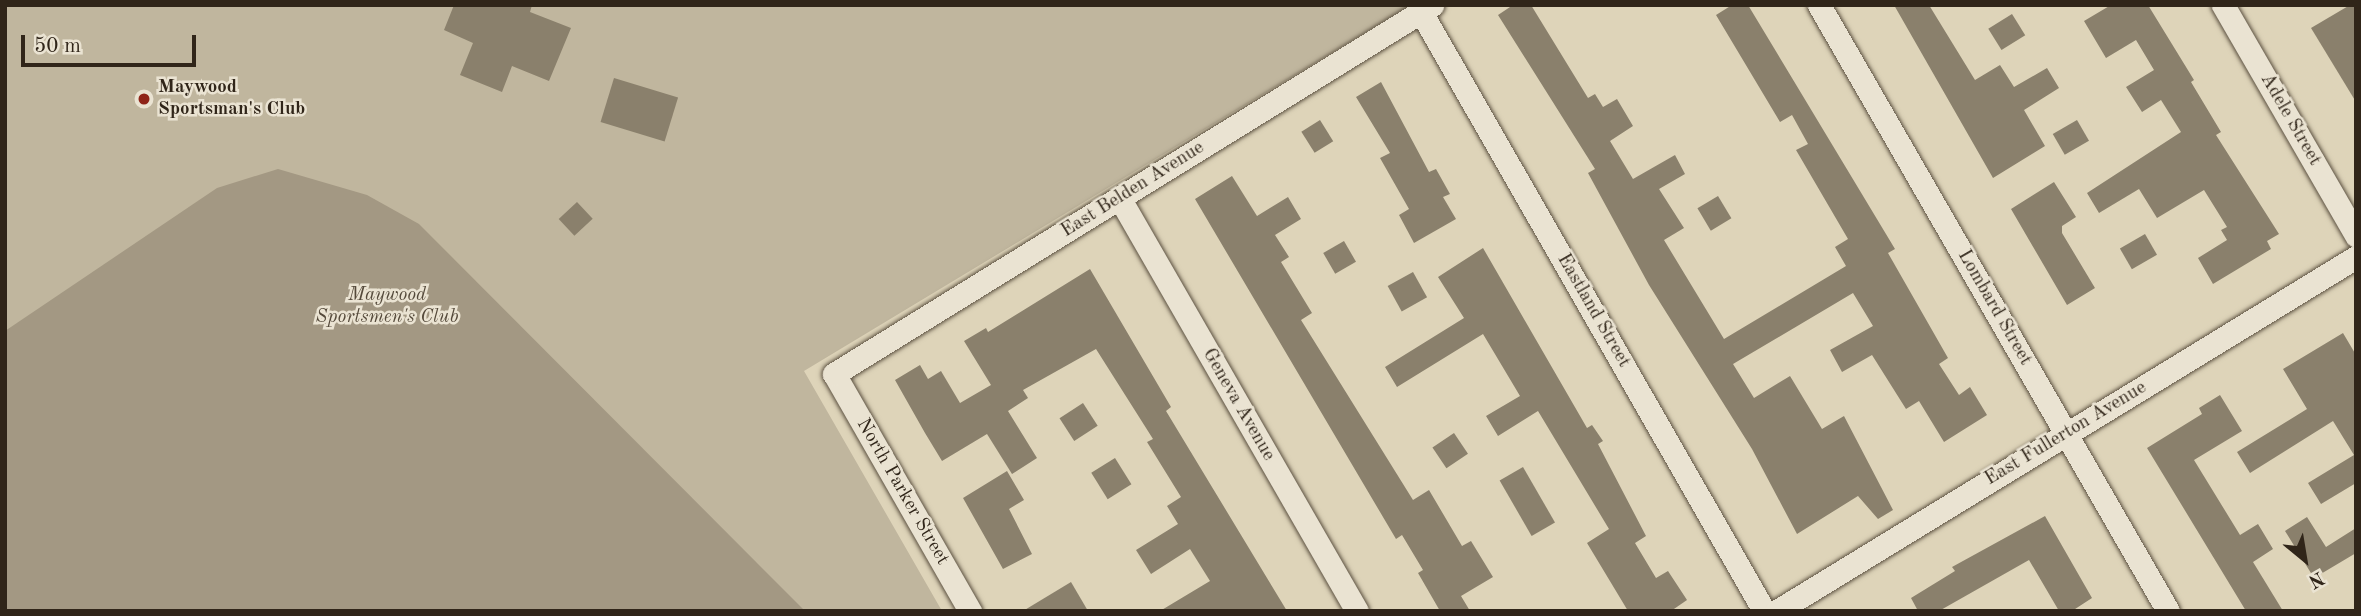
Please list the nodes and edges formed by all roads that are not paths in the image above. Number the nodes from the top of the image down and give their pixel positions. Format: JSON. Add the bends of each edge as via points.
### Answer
{"nodes":[{"id":1,"x":1819,"y":5,"type":"edge"},
{"id":2,"x":2223,"y":5,"type":"edge"},
{"id":3,"x":1427,"y":8,"type":"edge"},
{"id":4,"x":1119,"y":199,"type":"junction"},
{"id":5,"x":2356,"y":235,"type":"edge"},
{"id":6,"x":2356,"y":257,"type":"edge"},
{"id":7,"x":834,"y":374,"type":"joint"},
{"id":8,"x":2066,"y":434,"type":"junction"},
{"id":9,"x":970,"y":611,"type":"edge"},
{"id":10,"x":1357,"y":611,"type":"edge"},
{"id":11,"x":1764,"y":611,"type":"edge"},
{"id":12,"x":1777,"y":611,"type":"edge"},
{"id":13,"x":2168,"y":611,"type":"edge"}],
"edges":[{"from":1,"to":8,"type":"street","name":"Lombard Street"},
{"from":2,"to":5,"type":"street","name":"Adele Street"},
{"from":3,"to":4,"type":"street","name":"East Belden Avenue"},
{"from":3,"to":11,"type":"street","name":"Eastland Street"},
{"from":4,"to":7,"type":"street","name":"East Belden Avenue"},
{"from":4,"to":10,"type":"street","name":"Geneva Avenue"},
{"from":6,"to":8,"type":"street","name":"East Fullerton Avenue"},
{"from":7,"to":9,"type":"street","name":"North Parker Street"},
{"from":8,"to":12,"type":"street","name":"East Fullerton Avenue"},
{"from":8,"to":13,"type":"street","name":"Lombard Street"}]}
